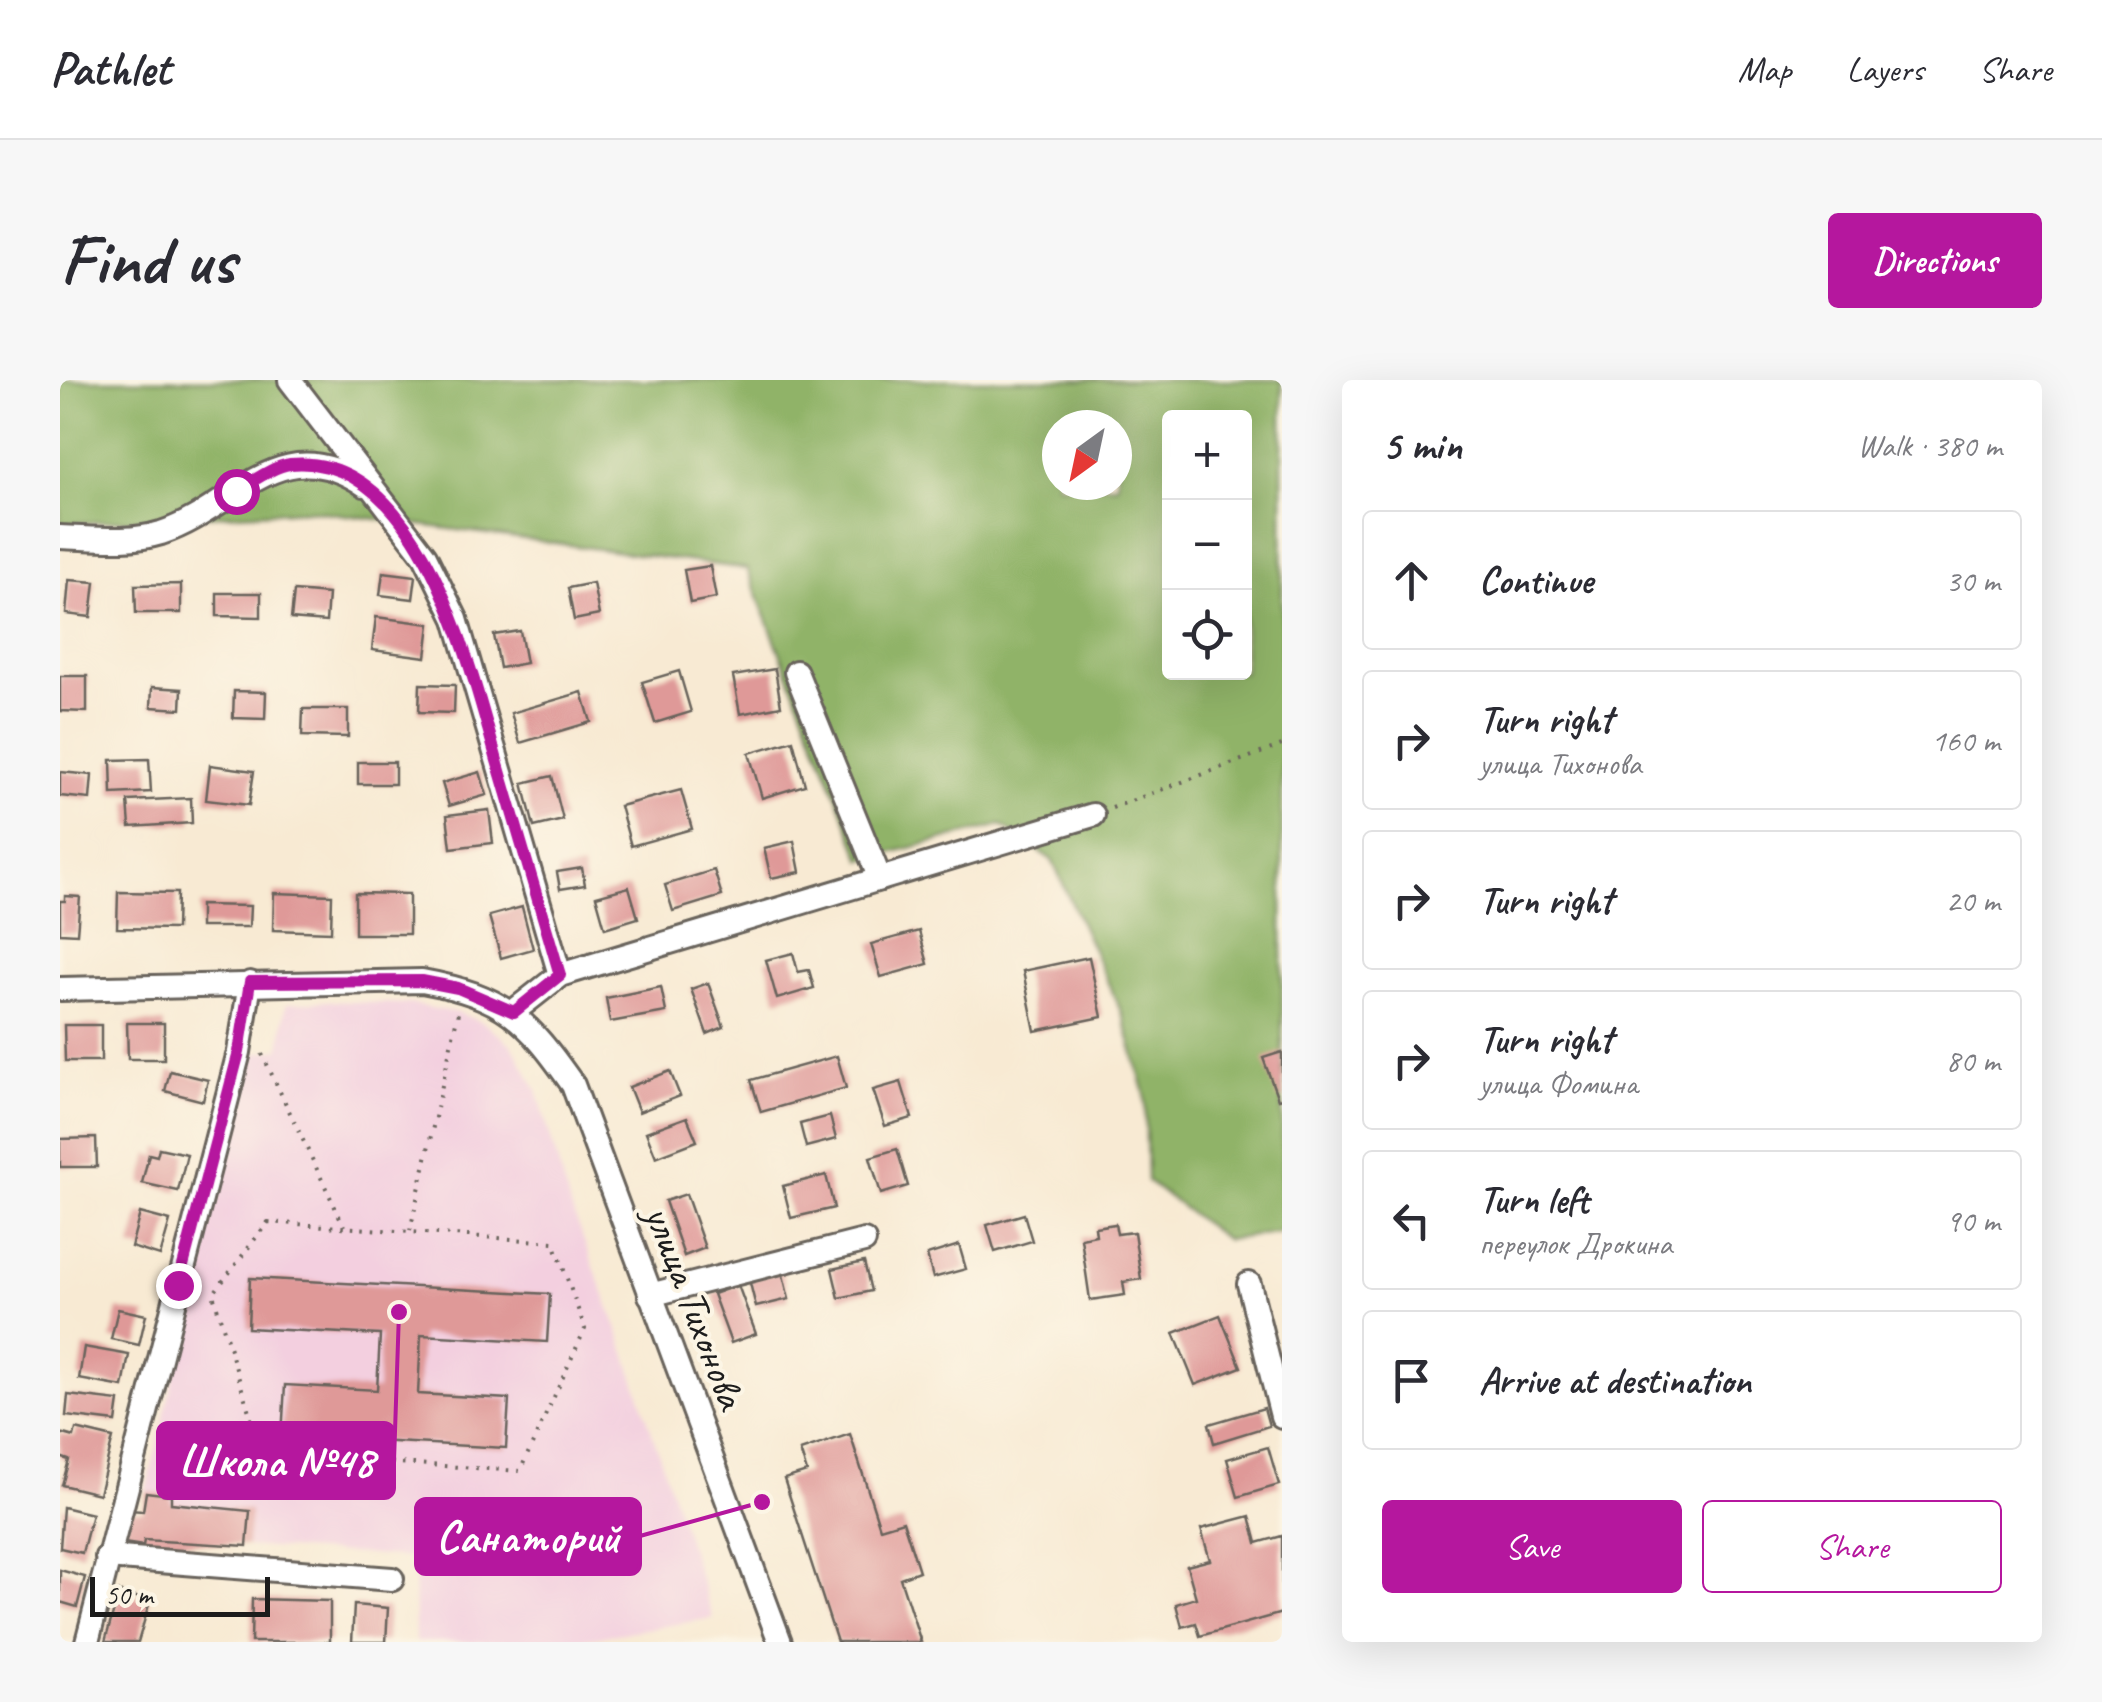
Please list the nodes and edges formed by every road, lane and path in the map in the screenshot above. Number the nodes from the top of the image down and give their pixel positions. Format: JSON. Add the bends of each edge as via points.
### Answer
{"nodes":[{"id":1,"x":290,"y":380,"type":"edge"},
{"id":2,"x":376,"y":492,"type":"junction"},
{"id":3,"x":60,"y":537,"type":"edge"},
{"id":4,"x":796,"y":672,"type":"dead end"},
{"id":5,"x":1282,"y":745,"type":"edge"},
{"id":6,"x":1094,"y":815,"type":"joint"},
{"id":7,"x":880,"y":879,"type":"junction"},
{"id":8,"x":560,"y":975,"type":"junction"},
{"id":9,"x":250,"y":982,"type":"junction"},
{"id":10,"x":60,"y":990,"type":"edge"},
{"id":11,"x":514,"y":1012,"type":"junction"},
{"id":12,"x":458,"y":1013,"type":"dead end"},
{"id":13,"x":262,"y":1054,"type":"dead end"},
{"id":14,"x":344,"y":1226,"type":"junction"},
{"id":15,"x":410,"y":1232,"type":"junction"},
{"id":16,"x":864,"y":1241,"type":"dead end"},
{"id":17,"x":1249,"y":1284,"type":"dead end"},
{"id":18,"x":650,"y":1294,"type":"junction"},
{"id":19,"x":1282,"y":1416,"type":"edge"},
{"id":20,"x":106,"y":1558,"type":"junction"},
{"id":21,"x":392,"y":1579,"type":"dead end"},
{"id":22,"x":86,"y":1642,"type":"edge"},
{"id":23,"x":780,"y":1642,"type":"edge"}],
"edges":[{"from":1,"to":2,"type":"street"},
{"from":2,"to":3,"type":"street","via":[[347,473],[285,464],[163,532],[135,539]]},
{"from":2,"to":8,"type":"street","via":[[425,556],[456,618]]},
{"from":4,"to":7,"type":"street"},
{"from":5,"to":6,"type":"path"},
{"from":6,"to":7,"type":"street"},
{"from":7,"to":8,"type":"street"},
{"from":8,"to":11,"type":"street"},
{"from":9,"to":10,"type":"street"},
{"from":9,"to":11,"type":"street","via":[[422,981]]},
{"from":9,"to":20,"type":"street","via":[[239,1052]]},
{"from":11,"to":18,"type":"street","name":"улица Тихонова","via":[[572,1085]]},
{"from":12,"to":15,"type":"path"},
{"from":13,"to":14,"type":"path"},
{"from":14,"to":15,"type":"path"},
{"from":14,"to":15,"type":"path","via":[[268,1222],[214,1294],[262,1454],[520,1471],[585,1329],[554,1242]]},
{"from":16,"to":18,"type":"street"},
{"from":17,"to":19,"type":"street"},
{"from":18,"to":23,"type":"street","name":"улица Тихонова"},
{"from":20,"to":21,"type":"street"},
{"from":20,"to":22,"type":"street"}]}
